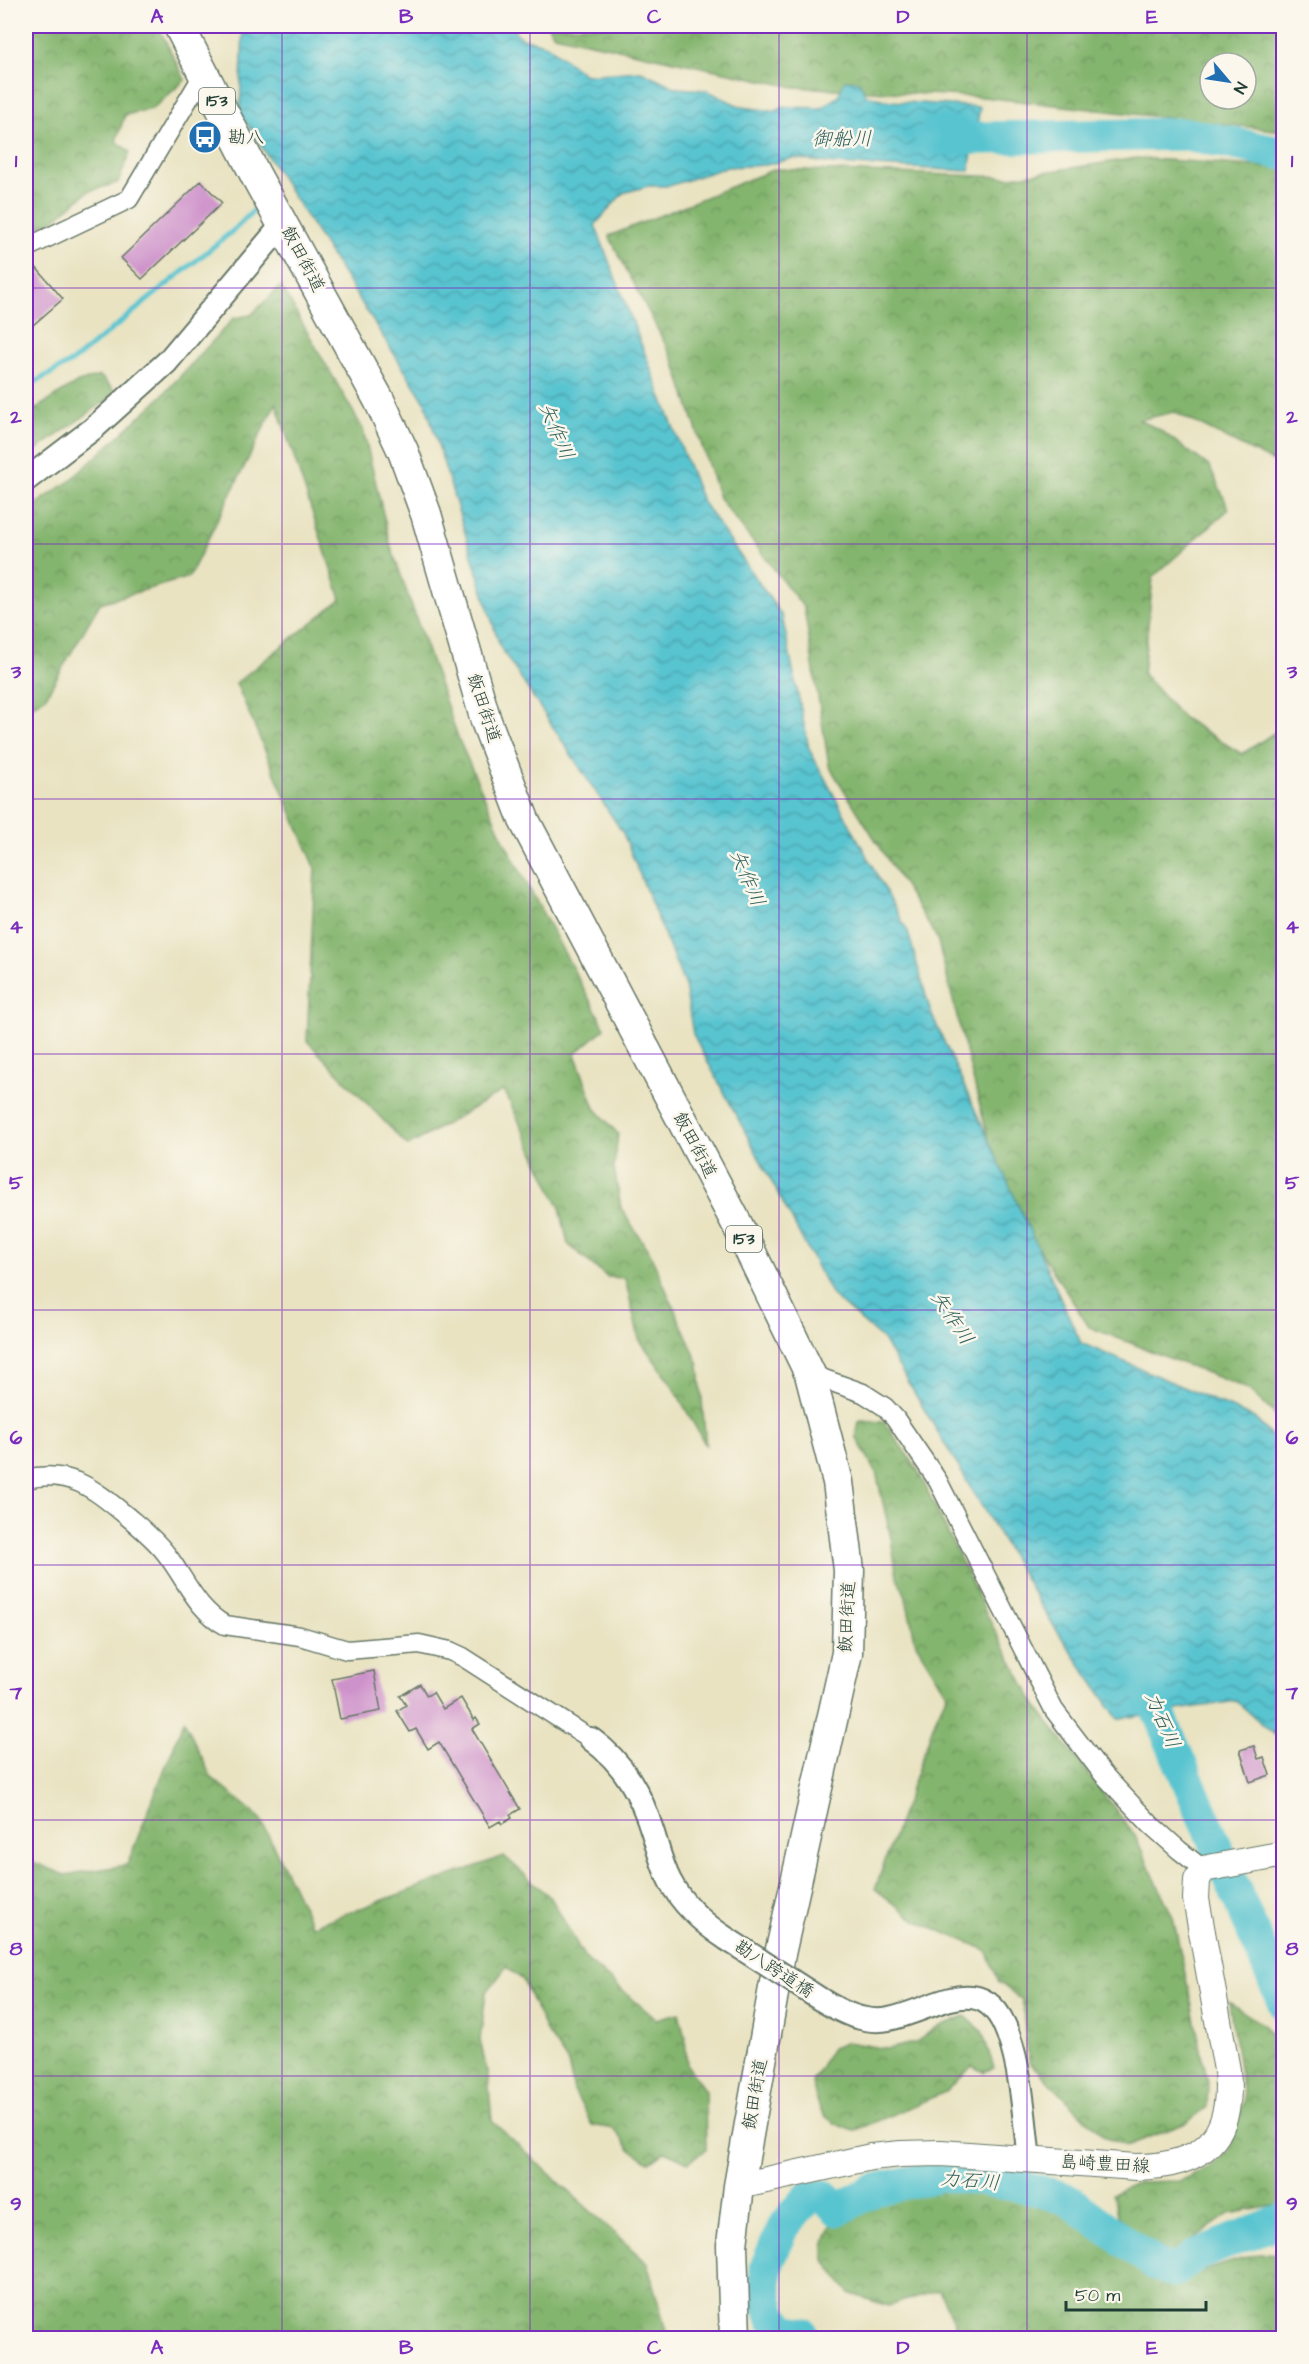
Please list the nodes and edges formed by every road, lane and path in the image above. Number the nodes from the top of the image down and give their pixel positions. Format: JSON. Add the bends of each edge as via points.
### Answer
{"nodes":[{"id":1,"x":179,"y":26,"type":"edge"},
{"id":2,"x":203,"y":75,"type":"junction"},
{"id":3,"x":280,"y":218,"type":"junction"},
{"id":4,"x":26,"y":248,"type":"edge"},
{"id":5,"x":26,"y":480,"type":"edge"},
{"id":6,"x":810,"y":1374,"type":"junction"},
{"id":7,"x":34,"y":1472,"type":"edge"},
{"id":8,"x":591,"y":1739,"type":"joint"},
{"id":9,"x":1281,"y":1855,"type":"edge"},
{"id":10,"x":1203,"y":1869,"type":"junction"},
{"id":11,"x":1029,"y":2160,"type":"junction"},
{"id":12,"x":739,"y":2186,"type":"junction"},
{"id":13,"x":735,"y":2338,"type":"edge"}],
"edges":[{"from":1,"to":2,"type":"highway","name":"飯田街道","number":"153"},
{"from":2,"to":3,"type":"highway","name":"飯田街道","number":"153"},
{"from":2,"to":4,"type":"street","via":[[129,199]]},
{"from":3,"to":5,"type":"street","via":[[167,362],[94,428]]},
{"from":3,"to":6,"type":"highway","name":"飯田街道","number":"153","via":[[403,451],[426,514],[486,721],[524,820],[737,1224]]},
{"from":6,"to":10,"type":"street","via":[[862,1393],[895,1418],[938,1481],[1054,1710],[1102,1774],[1151,1825]]},
{"from":6,"to":12,"type":"highway","name":"飯田街道","number":"153","via":[[839,1493],[849,1570],[847,1653],[780,1954]]},
{"from":7,"to":8,"type":"street","via":[[67,1478],[102,1496],[157,1543],[200,1604],[225,1626],[294,1635],[347,1650],[419,1644],[450,1651]]},
{"from":8,"to":11,"type":"street","name":"勘八跨道橋","bridge":true,"via":[[630,1778],[677,1893],[704,1923],[727,1939],[848,2015],[889,2019],[938,2001],[965,1996],[988,2002],[1003,2022],[1017,2068]]},
{"from":9,"to":10,"type":"main road"},
{"from":10,"to":11,"type":"main road","name":"島崎豊田線","via":[[1197,1880],[1196,1899],[1230,2094],[1221,2129],[1195,2155],[1158,2167]]},
{"from":11,"to":12,"type":"main road","name":"島崎豊田線","via":[[901,2154]]},
{"from":12,"to":13,"type":"highway","name":"飯田街道","number":"153","via":[[732,2245]]}]}
